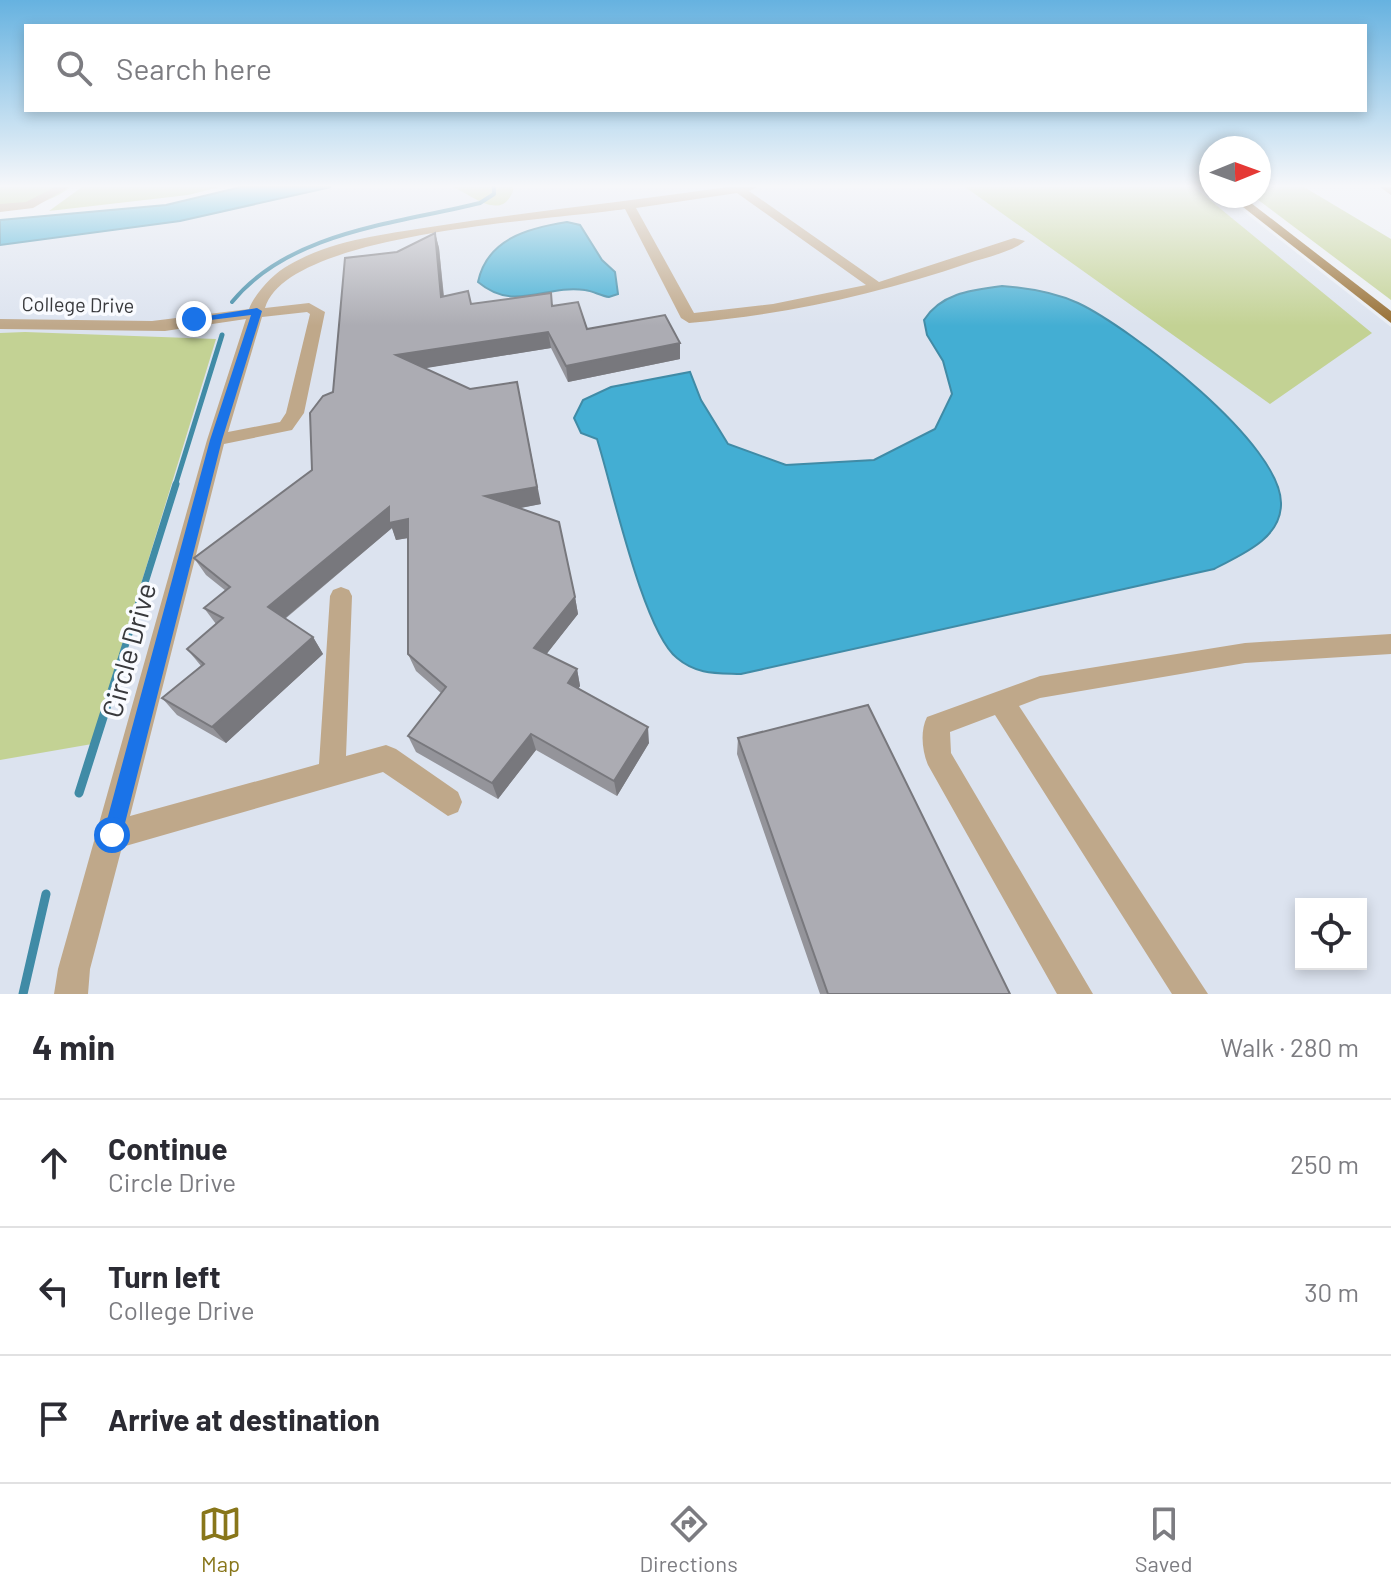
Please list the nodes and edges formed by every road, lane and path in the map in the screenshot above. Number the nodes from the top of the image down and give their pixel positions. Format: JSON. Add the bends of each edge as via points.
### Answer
{"nodes":[{"id":1,"x":451,"y":233,"type":"edge"},
{"id":2,"x":644,"y":233,"type":"edge"},
{"id":3,"x":806,"y":233,"type":"edge"},
{"id":4,"x":1283,"y":233,"type":"edge"},
{"id":5,"x":1019,"y":241,"type":"dead end"},
{"id":6,"x":875,"y":285,"type":"junction"},
{"id":7,"x":255,"y":318,"type":"junction"},
{"id":8,"x":1391,"y":318,"type":"edge"},
{"id":9,"x":0,"y":324,"type":"edge"},
{"id":10,"x":216,"y":440,"type":"junction"},
{"id":11,"x":341,"y":596,"type":"dead end"},
{"id":12,"x":1391,"y":644,"type":"edge"},
{"id":13,"x":1001,"y":701,"type":"junction"},
{"id":14,"x":332,"y":773,"type":"junction"},
{"id":15,"x":448,"y":802,"type":"dead end"},
{"id":16,"x":112,"y":835,"type":"junction"},
{"id":17,"x":71,"y":994,"type":"edge"},
{"id":18,"x":1076,"y":994,"type":"edge"},
{"id":19,"x":1191,"y":994,"type":"edge"}],
"edges":[{"from":1,"to":7,"type":"street","name":"Circle Drive","via":[[441,240],[338,249],[311,259],[277,280],[260,299]]},
{"from":2,"to":6,"type":"street","via":[[689,318],[726,316]]},
{"from":3,"to":6,"type":"street"},
{"from":4,"to":8,"type":"main road"},
{"from":5,"to":6,"type":"street"},
{"from":7,"to":9,"type":"street","name":"College Drive","via":[[155,325]]},
{"from":7,"to":10,"type":"street","name":"Circle Drive"},
{"from":7,"to":10,"type":"street","name":"College Drive","via":[[309,307],[318,312],[295,413],[286,426]]},
{"from":10,"to":16,"type":"street","name":"Circle Drive"},
{"from":11,"to":14,"type":"street"},
{"from":12,"to":13,"type":"street","via":[[1245,653],[1040,687]]},
{"from":13,"to":18,"type":"street","via":[[936,725],[938,756]]},
{"from":13,"to":19,"type":"street"},
{"from":14,"to":15,"type":"street","via":[[386,758]]},
{"from":14,"to":16,"type":"street"},
{"from":16,"to":17,"type":"street","name":"Circle Drive"}]}
